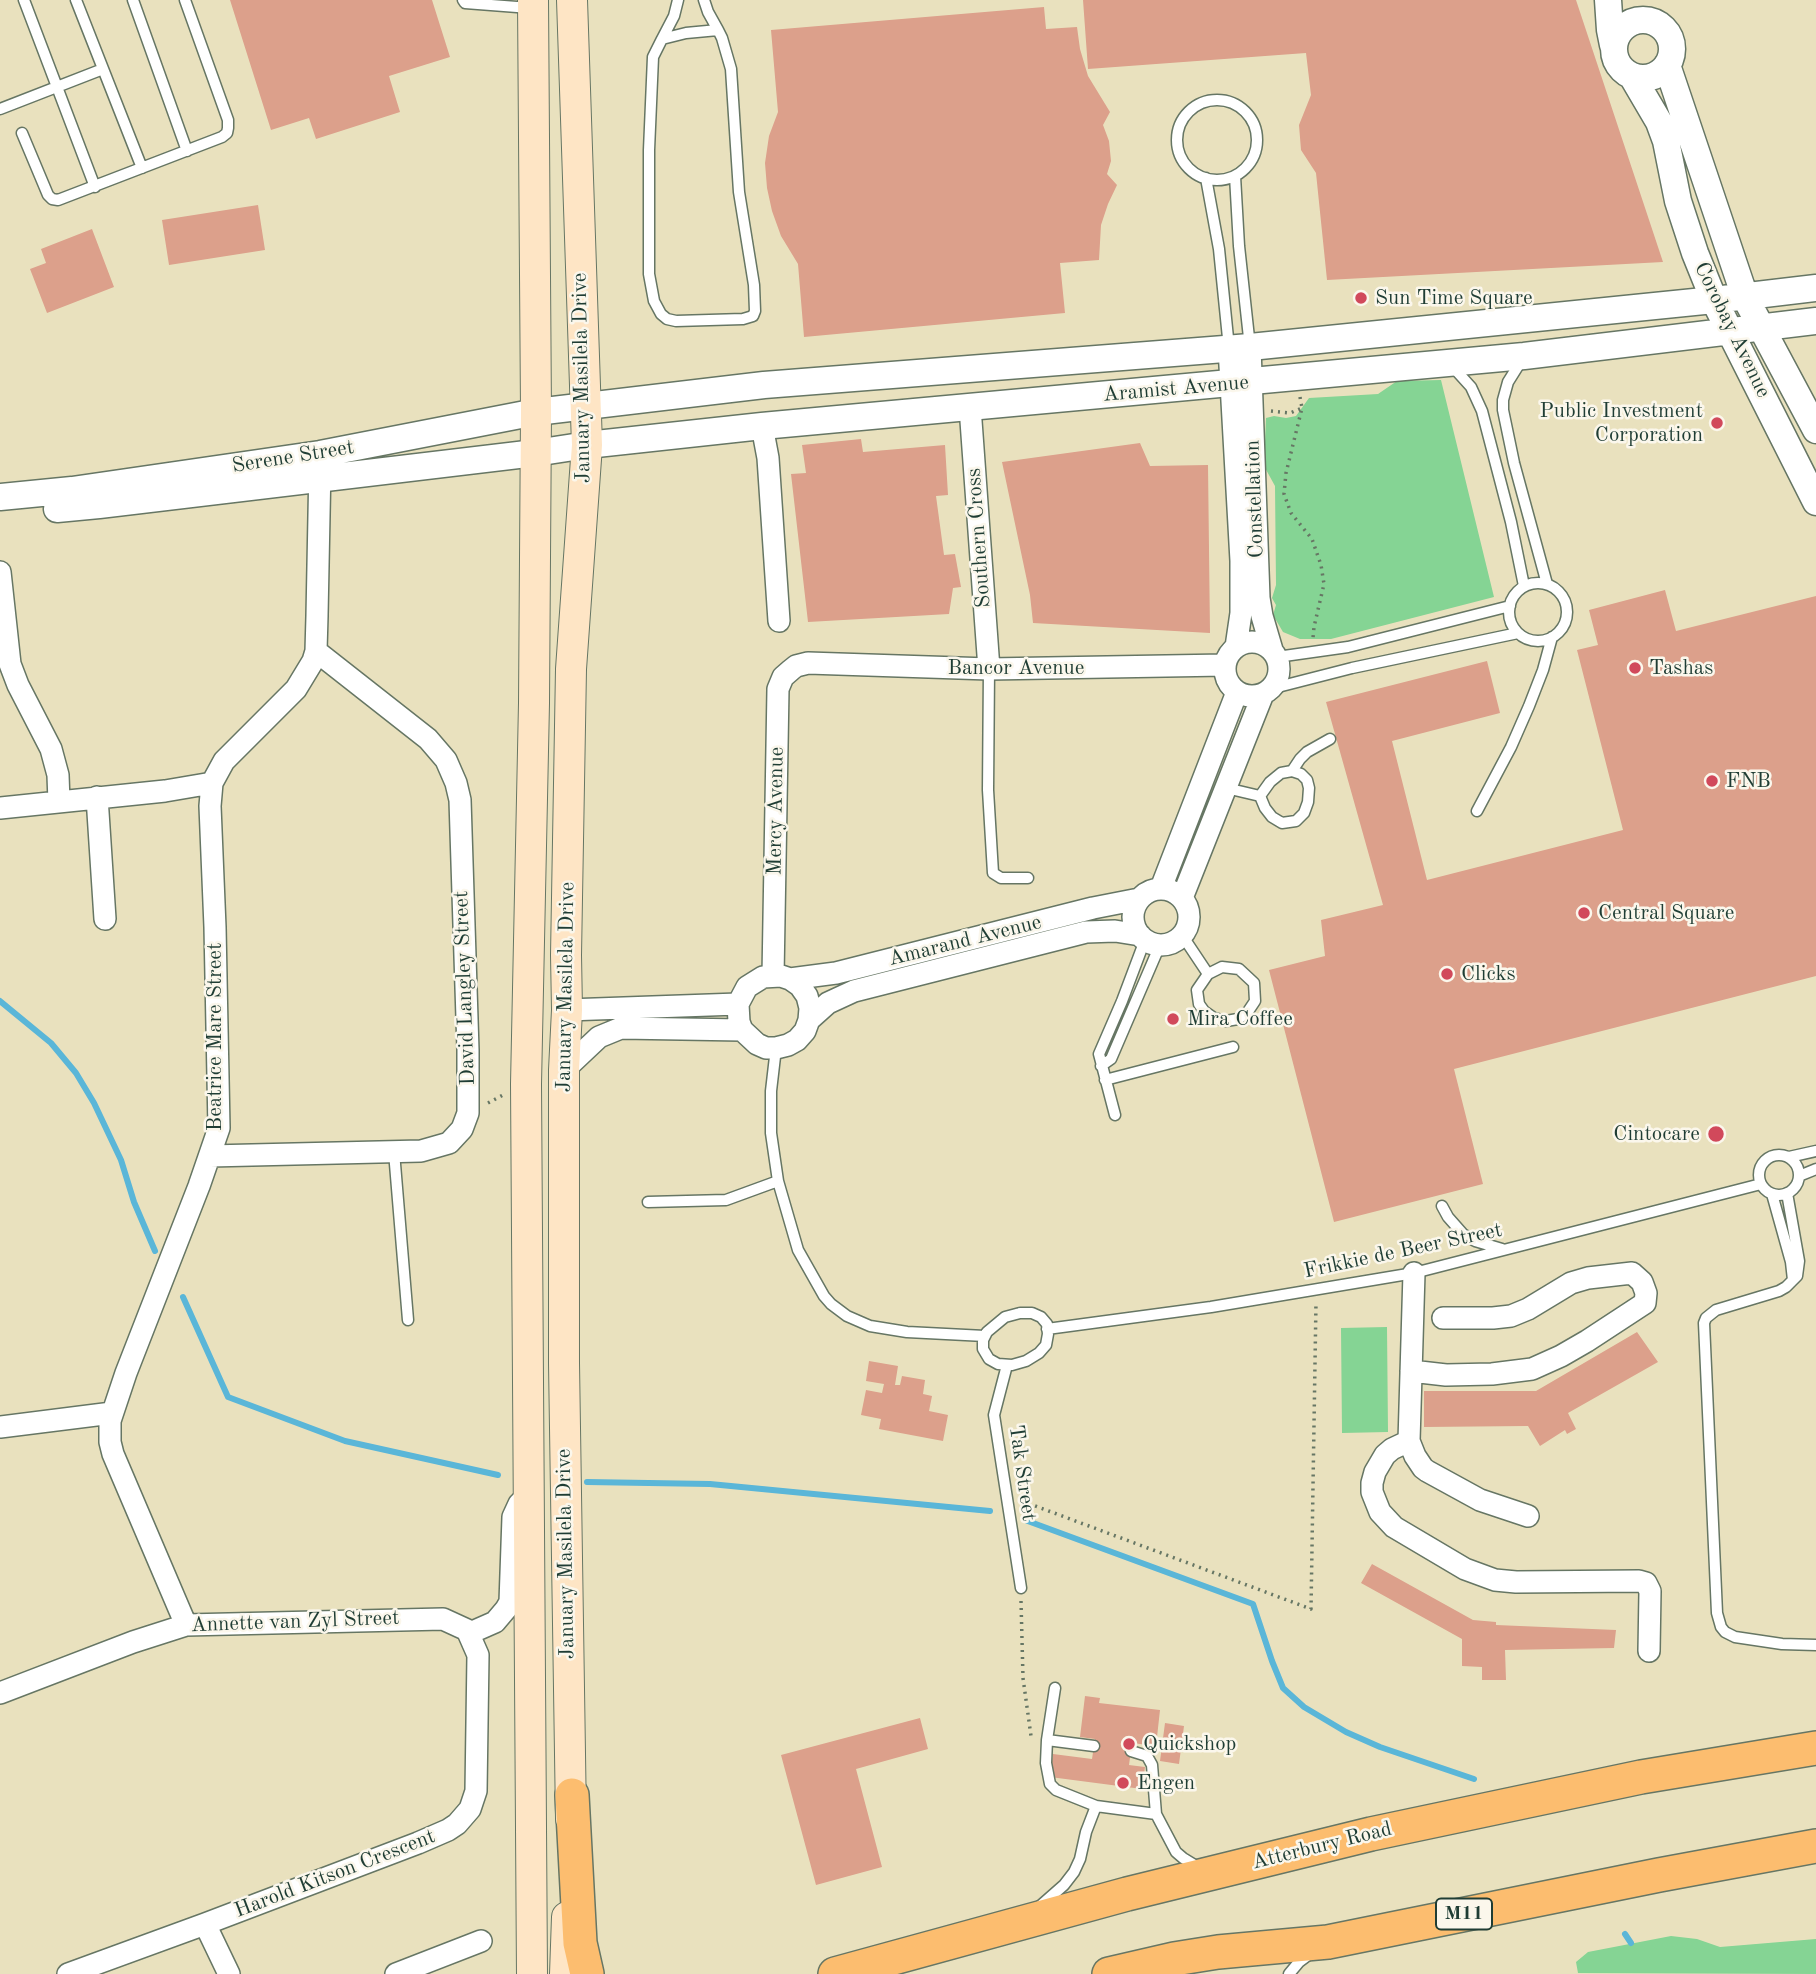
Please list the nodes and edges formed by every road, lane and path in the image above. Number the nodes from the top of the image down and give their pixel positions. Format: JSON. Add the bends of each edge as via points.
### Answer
{"nodes":[{"id":1,"x":24,"y":0,"type":"edge"},
{"id":2,"x":76,"y":0,"type":"edge"},
{"id":3,"x":133,"y":0,"type":"edge"},
{"id":4,"x":185,"y":0,"type":"edge"},
{"id":5,"x":463,"y":0,"type":"edge"},
{"id":6,"x":572,"y":0,"type":"edge"},
{"id":7,"x":678,"y":0,"type":"edge"},
{"id":8,"x":704,"y":0,"type":"edge"},
{"id":9,"x":1608,"y":0,"type":"edge"},
{"id":10,"x":533,"y":4,"type":"edge"},
{"id":11,"x":1649,"y":11,"type":"edge"},
{"id":12,"x":718,"y":30,"type":"junction"},
{"id":13,"x":662,"y":39,"type":"junction"},
{"id":14,"x":1613,"y":45,"type":"junction"},
{"id":15,"x":1667,"y":65,"type":"junction"},
{"id":16,"x":103,"y":69,"type":"junction"},
{"id":17,"x":1632,"y":76,"type":"junction"},
{"id":18,"x":55,"y":86,"type":"junction"},
{"id":19,"x":0,"y":109,"type":"edge"},
{"id":20,"x":22,"y":133,"type":"dead end"},
{"id":21,"x":187,"y":152,"type":"junction"},
{"id":22,"x":142,"y":168,"type":"junction"},
{"id":23,"x":1235,"y":176,"type":"junction"},
{"id":24,"x":1206,"y":178,"type":"junction"},
{"id":25,"x":95,"y":187,"type":"junction"},
{"id":26,"x":1239,"y":246,"type":"junction"},
{"id":27,"x":1219,"y":249,"type":"junction"},
{"id":28,"x":1816,"y":288,"type":"edge"},
{"id":29,"x":1745,"y":297,"type":"junction"},
{"id":30,"x":1714,"y":300,"type":"junction"},
{"id":31,"x":1816,"y":321,"type":"edge"},
{"id":32,"x":1761,"y":328,"type":"junction"},
{"id":33,"x":1730,"y":331,"type":"junction"},
{"id":34,"x":1240,"y":347,"type":"junction"},
{"id":35,"x":1524,"y":356,"type":"junction"},
{"id":36,"x":1448,"y":363,"type":"junction"},
{"id":37,"x":1297,"y":378,"type":"junction"},
{"id":38,"x":1241,"y":383,"type":"junction"},
{"id":39,"x":585,"y":407,"type":"junction"},
{"id":40,"x":970,"y":407,"type":"junction"},
{"id":41,"x":1302,"y":408,"type":"junction"},
{"id":42,"x":536,"y":412,"type":"junction"},
{"id":43,"x":1252,"y":412,"type":"junction"},
{"id":44,"x":762,"y":426,"type":"junction"},
{"id":45,"x":1816,"y":430,"type":"edge"},
{"id":46,"x":587,"y":445,"type":"junction"},
{"id":47,"x":535,"y":453,"type":"junction"},
{"id":48,"x":320,"y":466,"type":"junction"},
{"id":49,"x":0,"y":497,"type":"edge"},
{"id":50,"x":1816,"y":502,"type":"edge"},
{"id":51,"x":0,"y":514,"type":"edge"},
{"id":52,"x":1548,"y":584,"type":"junction"},
{"id":53,"x":1,"y":585,"type":"edge"},
{"id":54,"x":1524,"y":586,"type":"junction"},
{"id":55,"x":1510,"y":606,"type":"junction"},
{"id":56,"x":779,"y":621,"type":"dead end"},
{"id":57,"x":1518,"y":633,"type":"junction"},
{"id":58,"x":1552,"y":637,"type":"junction"},
{"id":59,"x":316,"y":651,"type":"junction"},
{"id":60,"x":1313,"y":652,"type":"junction"},
{"id":61,"x":1274,"y":654,"type":"junction"},
{"id":62,"x":1230,"y":656,"type":"junction"},
{"id":63,"x":808,"y":663,"type":"joint"},
{"id":64,"x":989,"y":670,"type":"junction"},
{"id":65,"x":1237,"y":692,"type":"junction"},
{"id":66,"x":1267,"y":692,"type":"junction"},
{"id":67,"x":1330,"y":739,"type":"dead end"},
{"id":68,"x":1292,"y":771,"type":"junction"},
{"id":69,"x":212,"y":783,"type":"junction"},
{"id":70,"x":1226,"y":788,"type":"junction"},
{"id":71,"x":1260,"y":796,"type":"junction"},
{"id":72,"x":97,"y":797,"type":"junction"},
{"id":73,"x":59,"y":802,"type":"junction"},
{"id":74,"x":0,"y":808,"type":"edge"},
{"id":75,"x":1478,"y":811,"type":"dead end"},
{"id":76,"x":1028,"y":878,"type":"dead end"},
{"id":77,"x":1161,"y":888,"type":"junction"},
{"id":78,"x":1182,"y":898,"type":"junction"},
{"id":79,"x":1139,"y":899,"type":"junction"},
{"id":80,"x":105,"y":919,"type":"dead end"},
{"id":81,"x":1182,"y":935,"type":"junction"},
{"id":82,"x":1148,"y":940,"type":"junction"},
{"id":83,"x":1208,"y":974,"type":"junction"},
{"id":84,"x":781,"y":977,"type":"junction"},
{"id":85,"x":738,"y":1004,"type":"junction"},
{"id":86,"x":567,"y":1010,"type":"junction"},
{"id":87,"x":809,"y":1020,"type":"junction"},
{"id":88,"x":742,"y":1030,"type":"junction"},
{"id":89,"x":1233,"y":1047,"type":"dead end"},
{"id":90,"x":776,"y":1048,"type":"junction"},
{"id":91,"x":564,"y":1070,"type":"junction"},
{"id":92,"x":1105,"y":1080,"type":"junction"},
{"id":93,"x":526,"y":1084,"type":"junction"},
{"id":94,"x":468,"y":1113,"type":"junction"},
{"id":95,"x":1115,"y":1115,"type":"dead end"},
{"id":96,"x":1816,"y":1151,"type":"edge"},
{"id":97,"x":394,"y":1152,"type":"junction"},
{"id":98,"x":210,"y":1156,"type":"junction"},
{"id":99,"x":1789,"y":1157,"type":"junction"},
{"id":100,"x":1816,"y":1169,"type":"edge"},
{"id":101,"x":1799,"y":1176,"type":"junction"},
{"id":102,"x":778,"y":1181,"type":"junction"},
{"id":103,"x":1761,"y":1184,"type":"junction"},
{"id":104,"x":1787,"y":1193,"type":"junction"},
{"id":105,"x":1772,"y":1194,"type":"junction"},
{"id":106,"x":648,"y":1202,"type":"dead end"},
{"id":107,"x":1442,"y":1206,"type":"dead end"},
{"id":108,"x":1506,"y":1250,"type":"junction"},
{"id":109,"x":1414,"y":1273,"type":"junction"},
{"id":110,"x":1793,"y":1280,"type":"junction"},
{"id":111,"x":1316,"y":1289,"type":"junction"},
{"id":112,"x":1443,"y":1318,"type":"dead end"},
{"id":113,"x":408,"y":1320,"type":"dead end"},
{"id":114,"x":1047,"y":1329,"type":"junction"},
{"id":115,"x":985,"y":1336,"type":"junction"},
{"id":116,"x":529,"y":1343,"type":"junction"},
{"id":117,"x":1007,"y":1365,"type":"junction"},
{"id":118,"x":1411,"y":1371,"type":"junction"},
{"id":119,"x":112,"y":1413,"type":"junction"},
{"id":120,"x":0,"y":1427,"type":"edge"},
{"id":121,"x":1409,"y":1441,"type":"junction"},
{"id":122,"x":529,"y":1494,"type":"junction"},
{"id":123,"x":1005,"y":1494,"type":"junction"},
{"id":124,"x":1528,"y":1516,"type":"dead end"},
{"id":125,"x":1021,"y":1588,"type":"dead end"},
{"id":126,"x":186,"y":1625,"type":"junction"},
{"id":127,"x":470,"y":1633,"type":"junction"},
{"id":128,"x":1816,"y":1645,"type":"edge"},
{"id":129,"x":1649,"y":1651,"type":"dead end"},
{"id":130,"x":1055,"y":1688,"type":"dead end"},
{"id":131,"x":0,"y":1693,"type":"edge"},
{"id":132,"x":1047,"y":1740,"type":"junction"},
{"id":133,"x":1094,"y":1746,"type":"dead end"},
{"id":134,"x":1816,"y":1748,"type":"edge"},
{"id":135,"x":1131,"y":1751,"type":"dead end"},
{"id":136,"x":572,"y":1795,"type":"junction"},
{"id":137,"x":1096,"y":1806,"type":"junction"},
{"id":138,"x":1156,"y":1814,"type":"junction"},
{"id":139,"x":1816,"y":1846,"type":"edge"},
{"id":140,"x":1210,"y":1874,"type":"junction"},
{"id":141,"x":1021,"y":1923,"type":"junction"},
{"id":142,"x":205,"y":1924,"type":"junction"},
{"id":143,"x":481,"y":1941,"type":"dead end"},
{"id":144,"x":1328,"y":1942,"type":"junction"},
{"id":145,"x":68,"y":1974,"type":"edge"},
{"id":146,"x":229,"y":1974,"type":"edge"},
{"id":147,"x":396,"y":1974,"type":"edge"},
{"id":148,"x":532,"y":1974,"type":"edge"},
{"id":149,"x":565,"y":1974,"type":"edge"},
{"id":150,"x":587,"y":1974,"type":"edge"},
{"id":151,"x":835,"y":1974,"type":"edge"},
{"id":152,"x":1109,"y":1974,"type":"edge"},
{"id":153,"x":1289,"y":1974,"type":"edge"}],
"edges":[{"from":1,"to":18,"type":"lane"},
{"from":2,"to":16,"type":"lane"},
{"from":3,"to":21,"type":"lane"},
{"from":4,"to":21,"type":"lane","via":[[228,120],[222,137]]},
{"from":5,"to":10,"type":"lane"},
{"from":6,"to":39,"type":"main road","name":"January Masilela Drive"},
{"from":7,"to":13,"type":"lane"},
{"from":8,"to":12,"type":"lane"},
{"from":9,"to":14,"type":"street","name":"Corobay Avenue"},
{"from":10,"to":42,"type":"main road","name":"January Masilela Drive"},
{"from":11,"to":14,"type":"street","name":"Corobay Avenue","via":[[1618,32]]},
{"from":11,"to":15,"type":"street","name":"Corobay Avenue","via":[[1671,40]]},
{"from":12,"to":13,"type":"lane"},
{"from":12,"to":13,"type":"lane","via":[[732,78],[739,192],[754,285],[755,311],[743,319],[676,321],[661,314],[654,301],[649,274],[649,150],[652,67]]},
{"from":14,"to":17,"type":"street","name":"Corobay Avenue","via":[[1621,69]]},
{"from":15,"to":17,"type":"street","via":[[1645,78]]},
{"from":15,"to":29,"type":"street","name":"Corobay Avenue"},
{"from":16,"to":18,"type":"lane"},
{"from":16,"to":22,"type":"lane"},
{"from":17,"to":30,"type":"street","name":"Corobay Avenue","via":[[1666,141],[1678,201]]},
{"from":18,"to":19,"type":"lane"},
{"from":18,"to":25,"type":"lane"},
{"from":20,"to":25,"type":"lane","via":[[52,199]]},
{"from":21,"to":22,"type":"lane"},
{"from":22,"to":25,"type":"lane"},
{"from":23,"to":24,"type":"lane"},
{"from":23,"to":24,"type":"lane","via":[[1250,162],[1257,132],[1248,113],[1219,100],[1199,104],[1183,118],[1177,138],[1188,167]]},
{"from":23,"to":26,"type":"lane"},
{"from":24,"to":27,"type":"lane"},
{"from":26,"to":27,"type":"lane"},
{"from":26,"to":34,"type":"lane"},
{"from":27,"to":34,"type":"lane"},
{"from":28,"to":29,"type":"street","name":"Aramist Avenue"},
{"from":29,"to":30,"type":"street","name":"Aramist Avenue"},
{"from":29,"to":32,"type":"street","name":"Corobay Avenue"},
{"from":30,"to":33,"type":"street","name":"Corobay Avenue"},
{"from":30,"to":34,"type":"street","name":"Aramist Avenue"},
{"from":31,"to":32,"type":"street","name":"Aramist Avenue"},
{"from":32,"to":33,"type":"street","name":"Aramist Avenue"},
{"from":32,"to":45,"type":"street","name":"Corobay Avenue"},
{"from":33,"to":35,"type":"street","name":"Aramist Avenue"},
{"from":33,"to":50,"type":"street","name":"Corobay Avenue"},
{"from":34,"to":38,"type":"street","name":"Constellation"},
{"from":34,"to":39,"type":"street","name":"Aramist Avenue","via":[[764,386]]},
{"from":35,"to":36,"type":"street","name":"Aramist Avenue"},
{"from":35,"to":52,"type":"lane","via":[[1508,382],[1503,410]]},
{"from":36,"to":37,"type":"street","name":"Aramist Avenue"},
{"from":36,"to":54,"type":"lane","via":[[1471,387],[1482,411]]},
{"from":37,"to":38,"type":"street","name":"Aramist Avenue"},
{"from":37,"to":41,"type":"path"},
{"from":38,"to":40,"type":"street","name":"Aramist Avenue"},
{"from":38,"to":43,"type":"street","name":"Constellation"},
{"from":38,"to":62,"type":"street","name":"Constellation","via":[[1241,613]]},
{"from":39,"to":42,"type":"street","name":"Serene Street"},
{"from":39,"to":46,"type":"main road","name":"January Masilela Drive"},
{"from":40,"to":44,"type":"street","name":"Aramist Avenue"},
{"from":40,"to":64,"type":"street","name":"Southern Cross"},
{"from":41,"to":43,"type":"path","via":[[1283,414]]},
{"from":41,"to":60,"type":"path","via":[[1284,494],[1291,513],[1312,539],[1321,565],[1324,584]]},
{"from":42,"to":47,"type":"main road","name":"January Masilela Drive"},
{"from":42,"to":48,"type":"street","name":"Serene Street"},
{"from":43,"to":61,"type":"street","name":"Constellation","via":[[1259,597]]},
{"from":44,"to":46,"type":"street","name":"Aramist Avenue"},
{"from":44,"to":56,"type":"street"},
{"from":46,"to":47,"type":"street","name":"Aramist Avenue"},
{"from":46,"to":86,"type":"main road","name":"January Masilela Drive","via":[[571,669]]},
{"from":47,"to":48,"type":"street","name":"Serene Street"},
{"from":47,"to":93,"type":"main road","name":"January Masilela Drive"},
{"from":48,"to":49,"type":"street","name":"Serene Street"},
{"from":48,"to":51,"type":"street","name":"Serene Street","via":[[99,505]]},
{"from":48,"to":59,"type":"street"},
{"from":52,"to":54,"type":"lane"},
{"from":52,"to":58,"type":"lane","via":[[1567,606],[1564,624]]},
{"from":53,"to":73,"type":"street","via":[[10,664],[51,750]]},
{"from":54,"to":55,"type":"lane"},
{"from":55,"to":57,"type":"lane"},
{"from":55,"to":60,"type":"lane"},
{"from":57,"to":58,"type":"lane","via":[[1535,640]]},
{"from":57,"to":66,"type":"lane","via":[[1352,668]]},
{"from":58,"to":75,"type":"lane","via":[[1529,706]]},
{"from":59,"to":69,"type":"street","via":[[296,689],[224,761]]},
{"from":59,"to":94,"type":"street","name":"David Langley Street","via":[[428,739],[446,760],[456,783]]},
{"from":60,"to":61,"type":"lane"},
{"from":61,"to":62,"type":"street","via":[[1249,642]]},
{"from":61,"to":66,"type":"street","via":[[1279,674]]},
{"from":62,"to":64,"type":"street","name":"Bancor Avenue"},
{"from":62,"to":65,"type":"street","via":[[1227,680]]},
{"from":63,"to":64,"type":"street","name":"Bancor Avenue"},
{"from":63,"to":84,"type":"street","name":"Mercy Avenue","via":[[791,670],[778,689]]},
{"from":64,"to":76,"type":"lane","via":[[993,873],[1001,878]]},
{"from":65,"to":66,"type":"street","via":[[1254,697]]},
{"from":65,"to":77,"type":"street"},
{"from":66,"to":70,"type":"street"},
{"from":67,"to":68,"type":"lane","via":[[1307,752]]},
{"from":68,"to":71,"type":"lane","via":[[1281,773]]},
{"from":68,"to":71,"type":"lane","via":[[1307,779],[1309,788],[1304,813],[1296,821],[1282,823],[1272,817]]},
{"from":69,"to":72,"type":"street"},
{"from":69,"to":98,"type":"street","name":"Beatrice Mare Street","via":[[220,1104],[219,1128]]},
{"from":70,"to":71,"type":"lane"},
{"from":70,"to":78,"type":"street"},
{"from":72,"to":73,"type":"street"},
{"from":72,"to":80,"type":"street"},
{"from":73,"to":74,"type":"street"},
{"from":77,"to":78,"type":"street"},
{"from":77,"to":79,"type":"street"},
{"from":78,"to":81,"type":"street","via":[[1189,921]]},
{"from":79,"to":82,"type":"street","via":[[1133,921]]},
{"from":79,"to":84,"type":"street","name":"Amarand Avenue","via":[[836,973]]},
{"from":81,"to":82,"type":"street","via":[[1168,944]]},
{"from":81,"to":83,"type":"lane"},
{"from":82,"to":87,"type":"street","name":"Amarand Avenue","via":[[1115,931],[1086,932],[855,991],[828,1003]]},
{"from":82,"to":92,"type":"lane","via":[[1111,1059],[1101,1066]]},
{"from":83,"to":83,"type":"lane","via":[[1222,967],[1239,969],[1254,984],[1255,1001],[1247,1013],[1226,1021],[1204,1011],[1197,990]]},
{"from":84,"to":85,"type":"street","via":[[754,981]]},
{"from":84,"to":87,"type":"street","via":[[800,986],[807,996]]},
{"from":85,"to":86,"type":"street"},
{"from":85,"to":88,"type":"street"},
{"from":86,"to":91,"type":"main road","name":"January Masilela Drive"},
{"from":86,"to":116,"type":"main road","via":[[553,1018],[546,1033],[544,1254],[542,1290]]},
{"from":87,"to":90,"type":"street","via":[[797,1040]]},
{"from":88,"to":90,"type":"street","via":[[757,1044]]},
{"from":88,"to":91,"type":"street","via":[[621,1028],[599,1037]]},
{"from":89,"to":92,"type":"lane"},
{"from":90,"to":102,"type":"lane","via":[[771,1133]]},
{"from":91,"to":136,"type":"main road","name":"January Masilela Drive"},
{"from":92,"to":95,"type":"lane"},
{"from":93,"to":94,"type":"path"},
{"from":93,"to":116,"type":"main road","name":"January Masilela Drive"},
{"from":94,"to":97,"type":"street","name":"David Langley Street","via":[[449,1143]]},
{"from":96,"to":99,"type":"lane"},
{"from":97,"to":98,"type":"street","name":"David Langley Street"},
{"from":97,"to":113,"type":"lane"},
{"from":98,"to":119,"type":"street","name":"Beatrice Mare Street"},
{"from":99,"to":101,"type":"lane"},
{"from":99,"to":103,"type":"lane","via":[[1768,1158],[1759,1170]]},
{"from":100,"to":101,"type":"lane"},
{"from":101,"to":104,"type":"lane"},
{"from":102,"to":106,"type":"lane","via":[[726,1200]]},
{"from":102,"to":115,"type":"lane","via":[[798,1250],[824,1296],[847,1315],[870,1326],[907,1332]]},
{"from":103,"to":105,"type":"lane"},
{"from":103,"to":108,"type":"lane","name":"Frikkie de Beer Street"},
{"from":104,"to":105,"type":"lane"},
{"from":104,"to":110,"type":"lane","via":[[1799,1261]]},
{"from":105,"to":110,"type":"lane"},
{"from":107,"to":108,"type":"lane","via":[[1463,1234]]},
{"from":108,"to":109,"type":"lane","name":"Frikkie de Beer Street"},
{"from":109,"to":111,"type":"lane","name":"Frikkie de Beer Street"},
{"from":109,"to":118,"type":"street"},
{"from":110,"to":128,"type":"lane","via":[[1770,1294],[1716,1310],[1704,1324],[1717,1614],[1721,1627],[1735,1637]]},
{"from":111,"to":114,"type":"lane","name":"Frikkie de Beer Street"},
{"from":111,"to":123,"type":"path","via":[[1311,1609]]},
{"from":112,"to":118,"type":"street","via":[[1511,1316],[1588,1278],[1632,1273],[1646,1293],[1645,1303],[1633,1311],[1562,1356],[1532,1368],[1458,1375]]},
{"from":114,"to":115,"type":"lane","via":[[1041,1317],[1020,1313],[995,1324]]},
{"from":114,"to":117,"type":"lane","via":[[1046,1345],[1039,1353]]},
{"from":115,"to":117,"type":"lane","via":[[983,1349],[989,1359]]},
{"from":116,"to":122,"type":"main road","name":"January Masilela Drive"},
{"from":117,"to":123,"type":"lane","name":"Tak Street","via":[[994,1415]]},
{"from":118,"to":121,"type":"street"},
{"from":119,"to":120,"type":"street"},
{"from":119,"to":126,"type":"street","name":"Beatrice Mare Street","via":[[113,1454]]},
{"from":121,"to":124,"type":"street","via":[[1423,1468],[1437,1477],[1480,1500]]},
{"from":121,"to":129,"type":"street","via":[[1385,1455],[1372,1483],[1380,1512],[1394,1527],[1465,1569],[1495,1580],[1646,1583],[1650,1591]]},
{"from":122,"to":127,"type":"street","via":[[513,1517],[510,1602],[495,1622]]},
{"from":122,"to":148,"type":"main road","name":"January Masilela Drive"},
{"from":123,"to":125,"type":"lane","name":"Tak Street"},
{"from":126,"to":127,"type":"street","name":"Annette van Zyl Street","via":[[434,1618]]},
{"from":126,"to":131,"type":"street","name":"Annette van Zyl Street"},
{"from":127,"to":142,"type":"street","name":"Harold Kitson Crescent","via":[[479,1665],[477,1782],[463,1819],[418,1843]]},
{"from":130,"to":132,"type":"lane"},
{"from":132,"to":133,"type":"lane"},
{"from":132,"to":137,"type":"lane","via":[[1050,1784]]},
{"from":134,"to":140,"type":"main road","name":"Atterbury Road","via":[[1640,1777],[1371,1834]]},
{"from":135,"to":138,"type":"lane","via":[[1147,1756],[1152,1765]]},
{"from":136,"to":149,"type":"main road","name":"January Masilela Drive"},
{"from":136,"to":150,"type":"main road","via":[[580,1943]]},
{"from":137,"to":138,"type":"lane"},
{"from":137,"to":141,"type":"lane","via":[[1074,1872]]},
{"from":138,"to":140,"type":"lane","via":[[1176,1852]]},
{"from":139,"to":144,"type":"main road","number":"M11"},
{"from":140,"to":141,"type":"main road","name":"Atterbury Road"},
{"from":141,"to":151,"type":"main road","name":"Atterbury Road"},
{"from":142,"to":145,"type":"street","name":"Harold Kitson Crescent"},
{"from":142,"to":146,"type":"street"},
{"from":143,"to":147,"type":"street"},
{"from":144,"to":152,"type":"main road","number":"M11","via":[[1174,1959]]},
{"from":144,"to":153,"type":"lane"}]}
